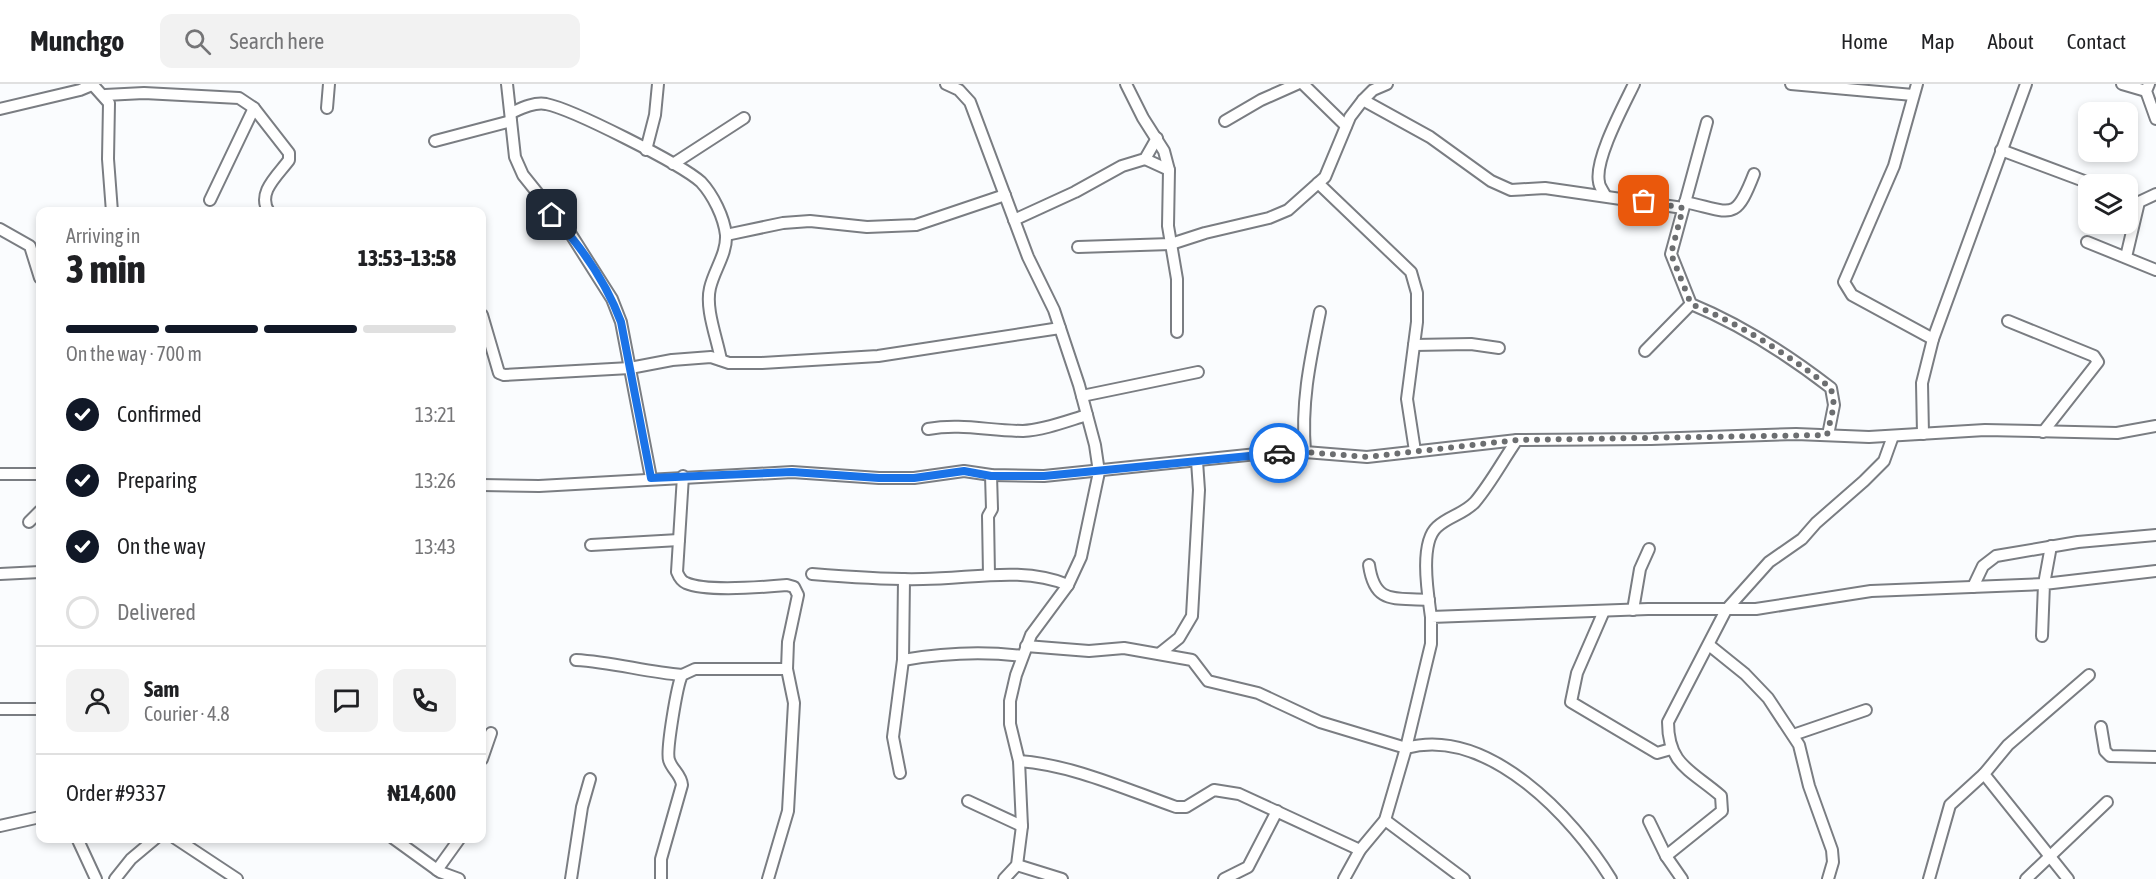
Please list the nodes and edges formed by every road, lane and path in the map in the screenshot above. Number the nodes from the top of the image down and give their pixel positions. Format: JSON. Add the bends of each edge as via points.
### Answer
{"nodes":[{"id":1,"x":92,"y":84,"type":"edge"},
{"id":2,"x":328,"y":84,"type":"edge"},
{"id":3,"x":507,"y":84,"type":"edge"},
{"id":4,"x":658,"y":84,"type":"edge"},
{"id":5,"x":946,"y":84,"type":"edge"},
{"id":6,"x":1126,"y":84,"type":"edge"},
{"id":7,"x":1297,"y":84,"type":"edge"},
{"id":8,"x":1303,"y":84,"type":"edge"},
{"id":9,"x":1387,"y":84,"type":"edge"},
{"id":10,"x":1634,"y":84,"type":"edge"},
{"id":11,"x":1791,"y":84,"type":"edge"},
{"id":12,"x":1917,"y":84,"type":"edge"},
{"id":13,"x":2026,"y":84,"type":"edge"},
{"id":14,"x":2122,"y":84,"type":"edge"},
{"id":15,"x":2148,"y":88,"type":"edge"},
{"id":16,"x":105,"y":95,"type":"junction"},
{"id":17,"x":1913,"y":95,"type":"junction"},
{"id":18,"x":1363,"y":100,"type":"junction"},
{"id":19,"x":254,"y":108,"type":"junction"},
{"id":20,"x":327,"y":108,"type":"dead end"},
{"id":21,"x":0,"y":109,"type":"edge"},
{"id":22,"x":511,"y":117,"type":"junction"},
{"id":23,"x":744,"y":118,"type":"dead end"},
{"id":24,"x":2156,"y":119,"type":"edge"},
{"id":25,"x":1225,"y":121,"type":"dead end"},
{"id":26,"x":1707,"y":122,"type":"dead end"},
{"id":27,"x":1346,"y":126,"type":"junction"},
{"id":28,"x":1157,"y":138,"type":"junction"},
{"id":29,"x":435,"y":141,"type":"dead end"},
{"id":30,"x":646,"y":150,"type":"junction"},
{"id":31,"x":2001,"y":150,"type":"junction"},
{"id":32,"x":1145,"y":159,"type":"junction"},
{"id":33,"x":673,"y":164,"type":"junction"},
{"id":34,"x":1168,"y":170,"type":"junction"},
{"id":35,"x":1754,"y":174,"type":"dead end"},
{"id":36,"x":2078,"y":179,"type":"edge"},
{"id":37,"x":1318,"y":183,"type":"junction"},
{"id":38,"x":2156,"y":194,"type":"edge"},
{"id":39,"x":1005,"y":195,"type":"junction"},
{"id":40,"x":1605,"y":195,"type":"junction"},
{"id":41,"x":210,"y":200,"type":"dead end"},
{"id":42,"x":2139,"y":202,"type":"joint"},
{"id":43,"x":1684,"y":205,"type":"junction"},
{"id":44,"x":112,"y":207,"type":"edge"},
{"id":45,"x":266,"y":207,"type":"edge"},
{"id":46,"x":1014,"y":220,"type":"junction"},
{"id":47,"x":0,"y":229,"type":"edge"},
{"id":48,"x":726,"y":235,"type":"junction"},
{"id":49,"x":2087,"y":242,"type":"dead end"},
{"id":50,"x":1171,"y":244,"type":"junction"},
{"id":51,"x":1078,"y":247,"type":"dead end"},
{"id":52,"x":2126,"y":257,"type":"junction"},
{"id":53,"x":36,"y":265,"type":"edge"},
{"id":54,"x":2156,"y":270,"type":"edge"},
{"id":55,"x":1691,"y":304,"type":"junction"},
{"id":56,"x":1320,"y":312,"type":"dead end"},
{"id":57,"x":2008,"y":321,"type":"dead end"},
{"id":58,"x":1060,"y":328,"type":"junction"},
{"id":59,"x":486,"y":329,"type":"edge"},
{"id":60,"x":1177,"y":332,"type":"dead end"},
{"id":61,"x":1932,"y":339,"type":"junction"},
{"id":62,"x":1414,"y":345,"type":"junction"},
{"id":63,"x":1499,"y":348,"type":"dead end"},
{"id":64,"x":1645,"y":351,"type":"dead end"},
{"id":65,"x":721,"y":360,"type":"junction"},
{"id":66,"x":630,"y":368,"type":"junction"},
{"id":67,"x":1198,"y":372,"type":"dead end"},
{"id":68,"x":1082,"y":396,"type":"junction"},
{"id":69,"x":1087,"y":415,"type":"junction"},
{"id":70,"x":2156,"y":426,"type":"edge"},
{"id":71,"x":928,"y":429,"type":"dead end"},
{"id":72,"x":2043,"y":432,"type":"junction"},
{"id":73,"x":1923,"y":434,"type":"junction"},
{"id":74,"x":1827,"y":435,"type":"junction"},
{"id":75,"x":1893,"y":436,"type":"junction"},
{"id":76,"x":1517,"y":440,"type":"junction"},
{"id":77,"x":1415,"y":451,"type":"junction"},
{"id":78,"x":1305,"y":452,"type":"junction"},
{"id":79,"x":1197,"y":461,"type":"junction"},
{"id":80,"x":1099,"y":472,"type":"junction"},
{"id":81,"x":0,"y":474,"type":"edge"},
{"id":82,"x":36,"y":474,"type":"edge"},
{"id":83,"x":683,"y":476,"type":"junction"},
{"id":84,"x":991,"y":476,"type":"junction"},
{"id":85,"x":651,"y":478,"type":"junction"},
{"id":86,"x":486,"y":485,"type":"edge"},
{"id":87,"x":36,"y":515,"type":"edge"},
{"id":88,"x":29,"y":522,"type":"dead end"},
{"id":89,"x":2156,"y":535,"type":"edge"},
{"id":90,"x":679,"y":540,"type":"junction"},
{"id":91,"x":591,"y":545,"type":"dead end"},
{"id":92,"x":2051,"y":546,"type":"junction"},
{"id":93,"x":1649,"y":549,"type":"dead end"},
{"id":94,"x":1369,"y":565,"type":"dead end"},
{"id":95,"x":2156,"y":571,"type":"edge"},
{"id":96,"x":36,"y":572,"type":"edge"},
{"id":97,"x":0,"y":574,"type":"edge"},
{"id":98,"x":813,"y":574,"type":"dead end"},
{"id":99,"x":989,"y":575,"type":"junction"},
{"id":100,"x":904,"y":579,"type":"junction"},
{"id":101,"x":2044,"y":584,"type":"junction"},
{"id":102,"x":1068,"y":585,"type":"junction"},
{"id":103,"x":1973,"y":587,"type":"junction"},
{"id":104,"x":1429,"y":600,"type":"junction"},
{"id":105,"x":1633,"y":610,"type":"junction"},
{"id":106,"x":1726,"y":610,"type":"junction"},
{"id":107,"x":1604,"y":611,"type":"junction"},
{"id":108,"x":1431,"y":616,"type":"junction"},
{"id":109,"x":2042,"y":636,"type":"dead end"},
{"id":110,"x":1179,"y":638,"type":"junction"},
{"id":111,"x":1709,"y":645,"type":"junction"},
{"id":112,"x":1024,"y":651,"type":"junction"},
{"id":113,"x":1159,"y":654,"type":"junction"},
{"id":114,"x":1182,"y":658,"type":"junction"},
{"id":115,"x":576,"y":660,"type":"dead end"},
{"id":116,"x":903,"y":660,"type":"junction"},
{"id":117,"x":787,"y":669,"type":"junction"},
{"id":118,"x":682,"y":675,"type":"junction"},
{"id":119,"x":2089,"y":675,"type":"dead end"},
{"id":120,"x":0,"y":709,"type":"edge"},
{"id":121,"x":36,"y":709,"type":"edge"},
{"id":122,"x":1866,"y":710,"type":"dead end"},
{"id":123,"x":2101,"y":727,"type":"dead end"},
{"id":124,"x":491,"y":734,"type":"dead end"},
{"id":125,"x":1793,"y":735,"type":"junction"},
{"id":126,"x":486,"y":748,"type":"edge"},
{"id":127,"x":1406,"y":748,"type":"junction"},
{"id":128,"x":1671,"y":749,"type":"junction"},
{"id":129,"x":2156,"y":757,"type":"edge"},
{"id":130,"x":1019,"y":761,"type":"junction"},
{"id":131,"x":900,"y":773,"type":"dead end"},
{"id":132,"x":1984,"y":774,"type":"junction"},
{"id":133,"x":590,"y":779,"type":"dead end"},
{"id":134,"x":968,"y":801,"type":"dead end"},
{"id":135,"x":2107,"y":802,"type":"dead end"},
{"id":136,"x":1277,"y":811,"type":"junction"},
{"id":137,"x":36,"y":818,"type":"edge"},
{"id":138,"x":1385,"y":820,"type":"junction"},
{"id":139,"x":1649,"y":821,"type":"dead end"},
{"id":140,"x":0,"y":826,"type":"edge"},
{"id":141,"x":1022,"y":826,"type":"junction"},
{"id":142,"x":79,"y":843,"type":"edge"},
{"id":143,"x":150,"y":843,"type":"edge"},
{"id":144,"x":183,"y":843,"type":"edge"},
{"id":145,"x":399,"y":843,"type":"edge"},
{"id":146,"x":457,"y":843,"type":"edge"},
{"id":147,"x":1360,"y":850,"type":"junction"},
{"id":148,"x":2051,"y":855,"type":"junction"},
{"id":149,"x":1666,"y":856,"type":"junction"},
{"id":150,"x":1017,"y":865,"type":"junction"},
{"id":151,"x":437,"y":873,"type":"edge"},
{"id":152,"x":96,"y":879,"type":"edge"},
{"id":153,"x":115,"y":879,"type":"edge"},
{"id":154,"x":237,"y":879,"type":"edge"},
{"id":155,"x":459,"y":879,"type":"edge"},
{"id":156,"x":571,"y":879,"type":"edge"},
{"id":157,"x":661,"y":879,"type":"edge"},
{"id":158,"x":768,"y":879,"type":"edge"},
{"id":159,"x":1004,"y":879,"type":"edge"},
{"id":160,"x":1062,"y":879,"type":"edge"},
{"id":161,"x":1224,"y":879,"type":"edge"},
{"id":162,"x":1344,"y":879,"type":"edge"},
{"id":163,"x":1464,"y":879,"type":"edge"},
{"id":164,"x":1611,"y":879,"type":"edge"},
{"id":165,"x":1682,"y":879,"type":"edge"},
{"id":166,"x":1828,"y":879,"type":"edge"},
{"id":167,"x":1929,"y":879,"type":"edge"},
{"id":168,"x":2026,"y":879,"type":"edge"},
{"id":169,"x":2068,"y":879,"type":"edge"}],
"edges":[{"from":1,"to":16,"type":"street"},
{"from":1,"to":21,"type":"street"},
{"from":2,"to":20,"type":"street"},
{"from":3,"to":22,"type":"street"},
{"from":4,"to":30,"type":"street"},
{"from":5,"to":39,"type":"street","via":[[970,102]]},
{"from":6,"to":28,"type":"street"},
{"from":7,"to":25,"type":"street","via":[[1261,99]]},
{"from":8,"to":27,"type":"street"},
{"from":9,"to":18,"type":"street"},
{"from":10,"to":40,"type":"street","via":[[1607,141],[1599,169]]},
{"from":11,"to":17,"type":"street"},
{"from":12,"to":17,"type":"street"},
{"from":13,"to":31,"type":"street"},
{"from":14,"to":15,"type":"street"},
{"from":15,"to":24,"type":"street"},
{"from":16,"to":19,"type":"street","via":[[239,98]]},
{"from":16,"to":44,"type":"street","via":[[109,103]]},
{"from":17,"to":61,"type":"street","via":[[1894,166],[1844,282],[1852,295]]},
{"from":18,"to":27,"type":"street"},
{"from":18,"to":40,"type":"street","via":[[1430,137],[1491,181],[1511,190],[1545,188]]},
{"from":19,"to":41,"type":"street"},
{"from":19,"to":45,"type":"street","via":[[289,153],[289,160],[264,195]]},
{"from":22,"to":29,"type":"street"},
{"from":22,"to":30,"type":"street","via":[[532,104],[546,104]]},
{"from":22,"to":66,"type":"street","via":[[515,157],[523,175],[572,237],[612,298]]},
{"from":23,"to":33,"type":"street"},
{"from":26,"to":43,"type":"street"},
{"from":27,"to":37,"type":"street","via":[[1325,177]]},
{"from":28,"to":32,"type":"street"},
{"from":28,"to":34,"type":"street"},
{"from":30,"to":33,"type":"street"},
{"from":31,"to":36,"type":"street"},
{"from":31,"to":61,"type":"street"},
{"from":32,"to":34,"type":"street"},
{"from":32,"to":46,"type":"street","via":[[1122,166]]},
{"from":33,"to":48,"type":"street","via":[[690,173],[714,200]]},
{"from":34,"to":50,"type":"street"},
{"from":35,"to":43,"type":"street","via":[[1743,203],[1736,210]]},
{"from":37,"to":50,"type":"street","via":[[1288,210],[1269,218]]},
{"from":37,"to":62,"type":"street","via":[[1411,272],[1417,293]]},
{"from":38,"to":42,"type":"street"},
{"from":39,"to":46,"type":"street"},
{"from":39,"to":48,"type":"street","via":[[916,225],[867,227],[810,221]]},
{"from":40,"to":43,"type":"street"},
{"from":42,"to":52,"type":"street"},
{"from":43,"to":55,"type":"street","via":[[1671,254]]},
{"from":46,"to":58,"type":"street"},
{"from":47,"to":53,"type":"street","via":[[30,246]]},
{"from":48,"to":65,"type":"street","via":[[709,289]]},
{"from":49,"to":52,"type":"street"},
{"from":50,"to":51,"type":"street"},
{"from":50,"to":60,"type":"street","via":[[1177,279]]},
{"from":52,"to":54,"type":"street"},
{"from":55,"to":64,"type":"street"},
{"from":55,"to":74,"type":"street","via":[[1760,338],[1831,388],[1834,405]]},
{"from":56,"to":78,"type":"street","via":[[1304,388]]},
{"from":57,"to":72,"type":"street","via":[[2094,356],[2098,362]]},
{"from":58,"to":65,"type":"street","via":[[878,356],[762,363]]},
{"from":58,"to":68,"type":"street"},
{"from":59,"to":66,"type":"street","via":[[499,373],[504,375]]},
{"from":61,"to":73,"type":"street","via":[[1922,383]]},
{"from":62,"to":63,"type":"street","via":[[1471,344]]},
{"from":62,"to":77,"type":"street","via":[[1407,399]]},
{"from":65,"to":66,"type":"street","via":[[672,360]]},
{"from":66,"to":85,"type":"street"},
{"from":67,"to":68,"type":"street"},
{"from":68,"to":69,"type":"street"},
{"from":69,"to":71,"type":"street","via":[[1024,431],[948,425]]},
{"from":69,"to":80,"type":"street"},
{"from":70,"to":72,"type":"street","via":[[2117,433]]},
{"from":72,"to":73,"type":"street"},
{"from":73,"to":75,"type":"street"},
{"from":74,"to":75,"type":"street"},
{"from":74,"to":76,"type":"street"},
{"from":75,"to":106,"type":"street","via":[[1884,461],[1802,539],[1769,562]]},
{"from":76,"to":77,"type":"street"},
{"from":76,"to":104,"type":"street","via":[[1475,501],[1435,529],[1428,541]]},
{"from":77,"to":78,"type":"street","via":[[1367,457]]},
{"from":78,"to":79,"type":"street"},
{"from":79,"to":80,"type":"street"},
{"from":79,"to":110,"type":"street","via":[[1194,600],[1192,616]]},
{"from":80,"to":84,"type":"street"},
{"from":80,"to":102,"type":"street","via":[[1081,557]]},
{"from":81,"to":82,"type":"street"},
{"from":83,"to":84,"type":"street","via":[[792,472],[914,478],[964,471]]},
{"from":83,"to":85,"type":"street"},
{"from":83,"to":90,"type":"street"},
{"from":84,"to":99,"type":"street"},
{"from":85,"to":86,"type":"street","via":[[538,486]]},
{"from":87,"to":88,"type":"street"},
{"from":89,"to":92,"type":"street"},
{"from":90,"to":91,"type":"street"},
{"from":90,"to":117,"type":"street","via":[[677,572],[686,584],[794,587],[798,595]]},
{"from":92,"to":101,"type":"street"},
{"from":92,"to":103,"type":"street","via":[[1996,556],[1983,566]]},
{"from":93,"to":105,"type":"street","via":[[1640,569]]},
{"from":94,"to":104,"type":"street","via":[[1372,583],[1379,594],[1392,599]]},
{"from":95,"to":101,"type":"street"},
{"from":96,"to":97,"type":"street"},
{"from":98,"to":100,"type":"street"},
{"from":99,"to":100,"type":"street"},
{"from":99,"to":102,"type":"street","via":[[1031,574]]},
{"from":100,"to":116,"type":"street"},
{"from":101,"to":103,"type":"street"},
{"from":101,"to":109,"type":"street"},
{"from":102,"to":112,"type":"street","via":[[1042,616]]},
{"from":103,"to":106,"type":"street","via":[[1871,591]]},
{"from":104,"to":108,"type":"street"},
{"from":105,"to":106,"type":"street"},
{"from":105,"to":107,"type":"street"},
{"from":106,"to":111,"type":"street"},
{"from":107,"to":108,"type":"street"},
{"from":107,"to":128,"type":"street","via":[[1577,673],[1571,702],[1657,753]]},
{"from":108,"to":127,"type":"street","via":[[1431,644]]},
{"from":110,"to":113,"type":"street"},
{"from":110,"to":114,"type":"street"},
{"from":111,"to":125,"type":"street","via":[[1768,698]]},
{"from":111,"to":128,"type":"street","via":[[1668,722]]},
{"from":112,"to":113,"type":"street","via":[[1124,648]]},
{"from":112,"to":116,"type":"street","via":[[957,652]]},
{"from":112,"to":130,"type":"street","via":[[1010,701],[1010,724]]},
{"from":113,"to":114,"type":"street"},
{"from":114,"to":127,"type":"street","via":[[1192,660],[1209,681],[1258,693],[1320,722]]},
{"from":115,"to":118,"type":"street"},
{"from":116,"to":131,"type":"street","via":[[894,737]]},
{"from":117,"to":118,"type":"street","via":[[695,669]]},
{"from":117,"to":158,"type":"street","via":[[794,703],[789,801]]},
{"from":118,"to":157,"type":"street","via":[[668,747],[669,761],[682,785],[661,859]]},
{"from":119,"to":132,"type":"street","via":[[2015,739]]},
{"from":120,"to":121,"type":"street"},
{"from":122,"to":125,"type":"street"},
{"from":123,"to":129,"type":"street","via":[[2105,751],[2110,756]]},
{"from":124,"to":126,"type":"street"},
{"from":125,"to":166,"type":"street","via":[[1805,760],[1809,786],[1832,850]]},
{"from":127,"to":138,"type":"street"},
{"from":127,"to":164,"type":"street","via":[[1430,745],[1459,749],[1517,776],[1545,797]]},
{"from":128,"to":149,"type":"street","via":[[1675,759],[1724,802],[1722,811]]},
{"from":130,"to":136,"type":"street","via":[[1042,763],[1095,778],[1176,807],[1186,807],[1214,790],[1224,790]]},
{"from":130,"to":141,"type":"street"},
{"from":132,"to":148,"type":"street"},
{"from":132,"to":167,"type":"street","via":[[1950,805]]},
{"from":133,"to":156,"type":"street"},
{"from":134,"to":141,"type":"street"},
{"from":135,"to":148,"type":"street"},
{"from":136,"to":147,"type":"street"},
{"from":136,"to":161,"type":"street","via":[[1248,867]]},
{"from":137,"to":140,"type":"street"},
{"from":138,"to":147,"type":"street"},
{"from":138,"to":163,"type":"street"},
{"from":139,"to":149,"type":"street"},
{"from":141,"to":150,"type":"street"},
{"from":142,"to":152,"type":"street"},
{"from":143,"to":153,"type":"street","via":[[130,859]]},
{"from":144,"to":154,"type":"street"},
{"from":145,"to":151,"type":"street"},
{"from":146,"to":151,"type":"street"},
{"from":147,"to":162,"type":"street"},
{"from":148,"to":168,"type":"street"},
{"from":148,"to":169,"type":"street"},
{"from":149,"to":165,"type":"street"},
{"from":150,"to":159,"type":"street"},
{"from":150,"to":160,"type":"street"},
{"from":151,"to":155,"type":"street"}]}
